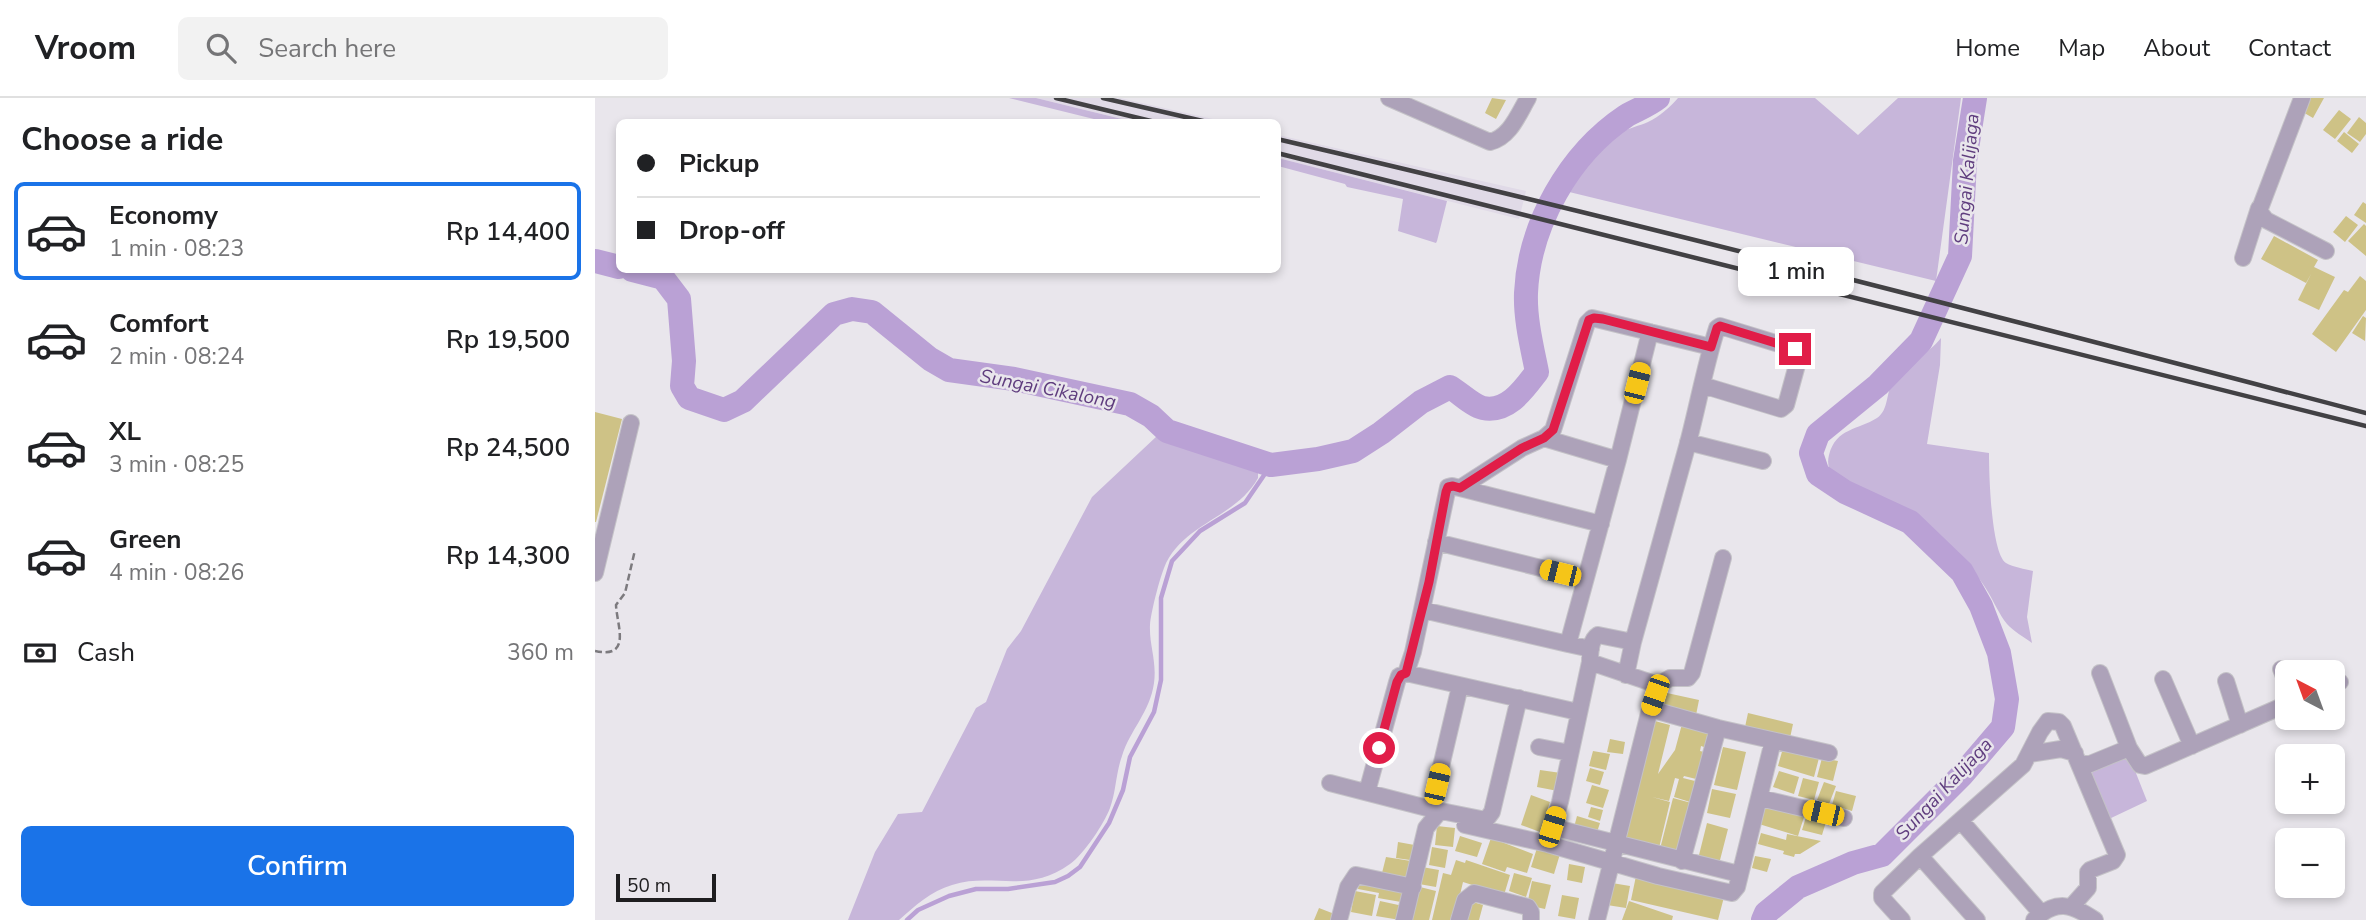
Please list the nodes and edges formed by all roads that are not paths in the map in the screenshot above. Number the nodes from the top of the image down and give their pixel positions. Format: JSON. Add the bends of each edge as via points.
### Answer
{"nodes":[{"id":1,"x":1389,"y":98,"type":"edge"},
{"id":2,"x":1528,"y":98,"type":"edge"},
{"id":3,"x":2302,"y":98,"type":"edge"},
{"id":4,"x":2259,"y":208,"type":"junction"},
{"id":5,"x":2326,"y":251,"type":"dead end"},
{"id":6,"x":2243,"y":258,"type":"dead end"},
{"id":7,"x":1650,"y":332,"type":"junction"},
{"id":8,"x":1711,"y":347,"type":"junction"},
{"id":9,"x":1702,"y":385,"type":"junction"},
{"id":10,"x":631,"y":423,"type":"dead end"},
{"id":11,"x":1544,"y":438,"type":"junction"},
{"id":12,"x":1688,"y":442,"type":"junction"},
{"id":13,"x":1618,"y":460,"type":"junction"},
{"id":14,"x":1763,"y":461,"type":"dead end"},
{"id":15,"x":1460,"y":488,"type":"junction"},
{"id":16,"x":1601,"y":524,"type":"junction"},
{"id":17,"x":1436,"y":542,"type":"junction"},
{"id":18,"x":1723,"y":558,"type":"dead end"},
{"id":19,"x":595,"y":573,"type":"edge"},
{"id":20,"x":1585,"y":579,"type":"junction"},
{"id":21,"x":1423,"y":610,"type":"junction"},
{"id":22,"x":1633,"y":642,"type":"junction"},
{"id":23,"x":1568,"y":644,"type":"junction"},
{"id":24,"x":1590,"y":656,"type":"junction"},
{"id":25,"x":1406,"y":673,"type":"junction"},
{"id":26,"x":2100,"y":673,"type":"dead end"},
{"id":27,"x":1626,"y":675,"type":"junction"},
{"id":28,"x":2163,"y":679,"type":"dead end"},
{"id":29,"x":2226,"y":681,"type":"dead end"},
{"id":30,"x":1658,"y":685,"type":"junction"},
{"id":31,"x":1460,"y":686,"type":"junction"},
{"id":32,"x":1519,"y":698,"type":"junction"},
{"id":33,"x":1650,"y":709,"type":"junction"},
{"id":34,"x":2275,"y":709,"type":"edge"},
{"id":35,"x":1578,"y":712,"type":"junction"},
{"id":36,"x":2240,"y":725,"type":"junction"},
{"id":37,"x":1717,"y":728,"type":"junction"},
{"id":38,"x":1773,"y":741,"type":"junction"},
{"id":39,"x":2192,"y":746,"type":"junction"},
{"id":40,"x":1539,"y":747,"type":"dead end"},
{"id":41,"x":2129,"y":748,"type":"junction"},
{"id":42,"x":1570,"y":753,"type":"junction"},
{"id":43,"x":1829,"y":753,"type":"dead end"},
{"id":44,"x":2030,"y":754,"type":"junction"},
{"id":45,"x":2077,"y":758,"type":"junction"},
{"id":46,"x":1330,"y":783,"type":"dead end"},
{"id":47,"x":1367,"y":792,"type":"junction"},
{"id":48,"x":1760,"y":798,"type":"junction"},
{"id":49,"x":1435,"y":814,"type":"junction"},
{"id":50,"x":1465,"y":816,"type":"junction"},
{"id":51,"x":1845,"y":817,"type":"dead end"},
{"id":52,"x":1961,"y":821,"type":"junction"},
{"id":53,"x":1552,"y":827,"type":"junction"},
{"id":54,"x":1548,"y":844,"type":"junction"},
{"id":55,"x":1617,"y":845,"type":"junction"},
{"id":56,"x":1920,"y":856,"type":"junction"},
{"id":57,"x":1682,"y":861,"type":"junction"},
{"id":58,"x":1612,"y":863,"type":"junction"},
{"id":59,"x":1739,"y":874,"type":"junction"},
{"id":60,"x":1413,"y":887,"type":"junction"},
{"id":61,"x":2072,"y":906,"type":"junction"},
{"id":62,"x":2037,"y":917,"type":"edge"},
{"id":63,"x":1339,"y":920,"type":"edge"},
{"id":64,"x":1404,"y":920,"type":"edge"},
{"id":65,"x":1459,"y":920,"type":"edge"},
{"id":66,"x":1531,"y":920,"type":"edge"},
{"id":67,"x":1597,"y":920,"type":"edge"},
{"id":68,"x":1902,"y":920,"type":"edge"},
{"id":69,"x":1977,"y":920,"type":"edge"},
{"id":70,"x":2095,"y":920,"type":"edge"}],
"edges":[{"from":1,"to":2,"type":"street","via":[[1490,142],[1506,135]]},
{"from":3,"to":4,"type":"street"},
{"from":4,"to":5,"type":"street","via":[[2266,220]]},
{"from":4,"to":6,"type":"street"},
{"from":7,"to":8,"type":"street"},
{"from":7,"to":11,"type":"street","via":[[1603,319],[1589,320],[1556,425]]},
{"from":7,"to":13,"type":"street"},
{"from":8,"to":9,"type":"street"},
{"from":8,"to":9,"type":"street","via":[[1720,326],[1795,349],[1800,357],[1781,409]]},
{"from":9,"to":12,"type":"street"},
{"from":10,"to":19,"type":"street"},
{"from":11,"to":13,"type":"street"},
{"from":11,"to":15,"type":"street"},
{"from":12,"to":14,"type":"street"},
{"from":12,"to":22,"type":"street"},
{"from":13,"to":16,"type":"street"},
{"from":15,"to":16,"type":"street"},
{"from":15,"to":17,"type":"street","via":[[1448,487]]},
{"from":16,"to":20,"type":"street"},
{"from":17,"to":20,"type":"street"},
{"from":17,"to":21,"type":"street"},
{"from":18,"to":30,"type":"street","via":[[1691,677],[1670,678]]},
{"from":20,"to":23,"type":"street"},
{"from":21,"to":23,"type":"street"},
{"from":21,"to":25,"type":"street"},
{"from":22,"to":24,"type":"street","via":[[1598,635]]},
{"from":22,"to":27,"type":"street"},
{"from":23,"to":24,"type":"street"},
{"from":24,"to":27,"type":"street"},
{"from":24,"to":35,"type":"street"},
{"from":25,"to":31,"type":"street"},
{"from":25,"to":47,"type":"street","via":[[1397,682]]},
{"from":26,"to":41,"type":"street"},
{"from":27,"to":30,"type":"street"},
{"from":28,"to":39,"type":"street"},
{"from":29,"to":36,"type":"street"},
{"from":30,"to":33,"type":"street"},
{"from":31,"to":32,"type":"street"},
{"from":31,"to":49,"type":"street"},
{"from":32,"to":35,"type":"street"},
{"from":32,"to":50,"type":"street","via":[[1491,816],[1484,820]]},
{"from":33,"to":37,"type":"street"},
{"from":33,"to":55,"type":"street"},
{"from":34,"to":36,"type":"street"},
{"from":35,"to":42,"type":"street"},
{"from":36,"to":39,"type":"street"},
{"from":37,"to":38,"type":"street"},
{"from":37,"to":57,"type":"street"},
{"from":38,"to":43,"type":"street"},
{"from":38,"to":48,"type":"street"},
{"from":39,"to":41,"type":"street","via":[[2145,766]]},
{"from":40,"to":42,"type":"street"},
{"from":41,"to":45,"type":"street","via":[[2086,766]]},
{"from":42,"to":53,"type":"street"},
{"from":44,"to":45,"type":"street","via":[[2061,750]]},
{"from":44,"to":45,"type":"street","via":[[2044,726],[2054,720],[2063,726]]},
{"from":44,"to":52,"type":"street","via":[[2024,765]]},
{"from":45,"to":61,"type":"street","via":[[2117,855],[2088,872],[2088,888]]},
{"from":46,"to":47,"type":"street"},
{"from":47,"to":49,"type":"street"},
{"from":48,"to":51,"type":"street"},
{"from":48,"to":59,"type":"street"},
{"from":49,"to":50,"type":"street"},
{"from":49,"to":60,"type":"street","via":[[1426,828]]},
{"from":50,"to":54,"type":"street","via":[[1465,825]]},
{"from":52,"to":56,"type":"street"},
{"from":52,"to":62,"type":"street"},
{"from":53,"to":54,"type":"street"},
{"from":53,"to":55,"type":"street"},
{"from":54,"to":58,"type":"street"},
{"from":55,"to":57,"type":"street"},
{"from":55,"to":58,"type":"street"},
{"from":56,"to":68,"type":"street","via":[[1882,893]]},
{"from":56,"to":69,"type":"street"},
{"from":57,"to":59,"type":"street"},
{"from":58,"to":59,"type":"street","via":[[1732,893]]},
{"from":58,"to":67,"type":"street"},
{"from":60,"to":63,"type":"street","via":[[1356,875]]},
{"from":60,"to":64,"type":"street"},
{"from":61,"to":62,"type":"street","via":[[2057,906]]},
{"from":61,"to":70,"type":"street"},
{"from":65,"to":66,"type":"street","via":[[1465,900],[1477,893],[1528,907]]}]}
